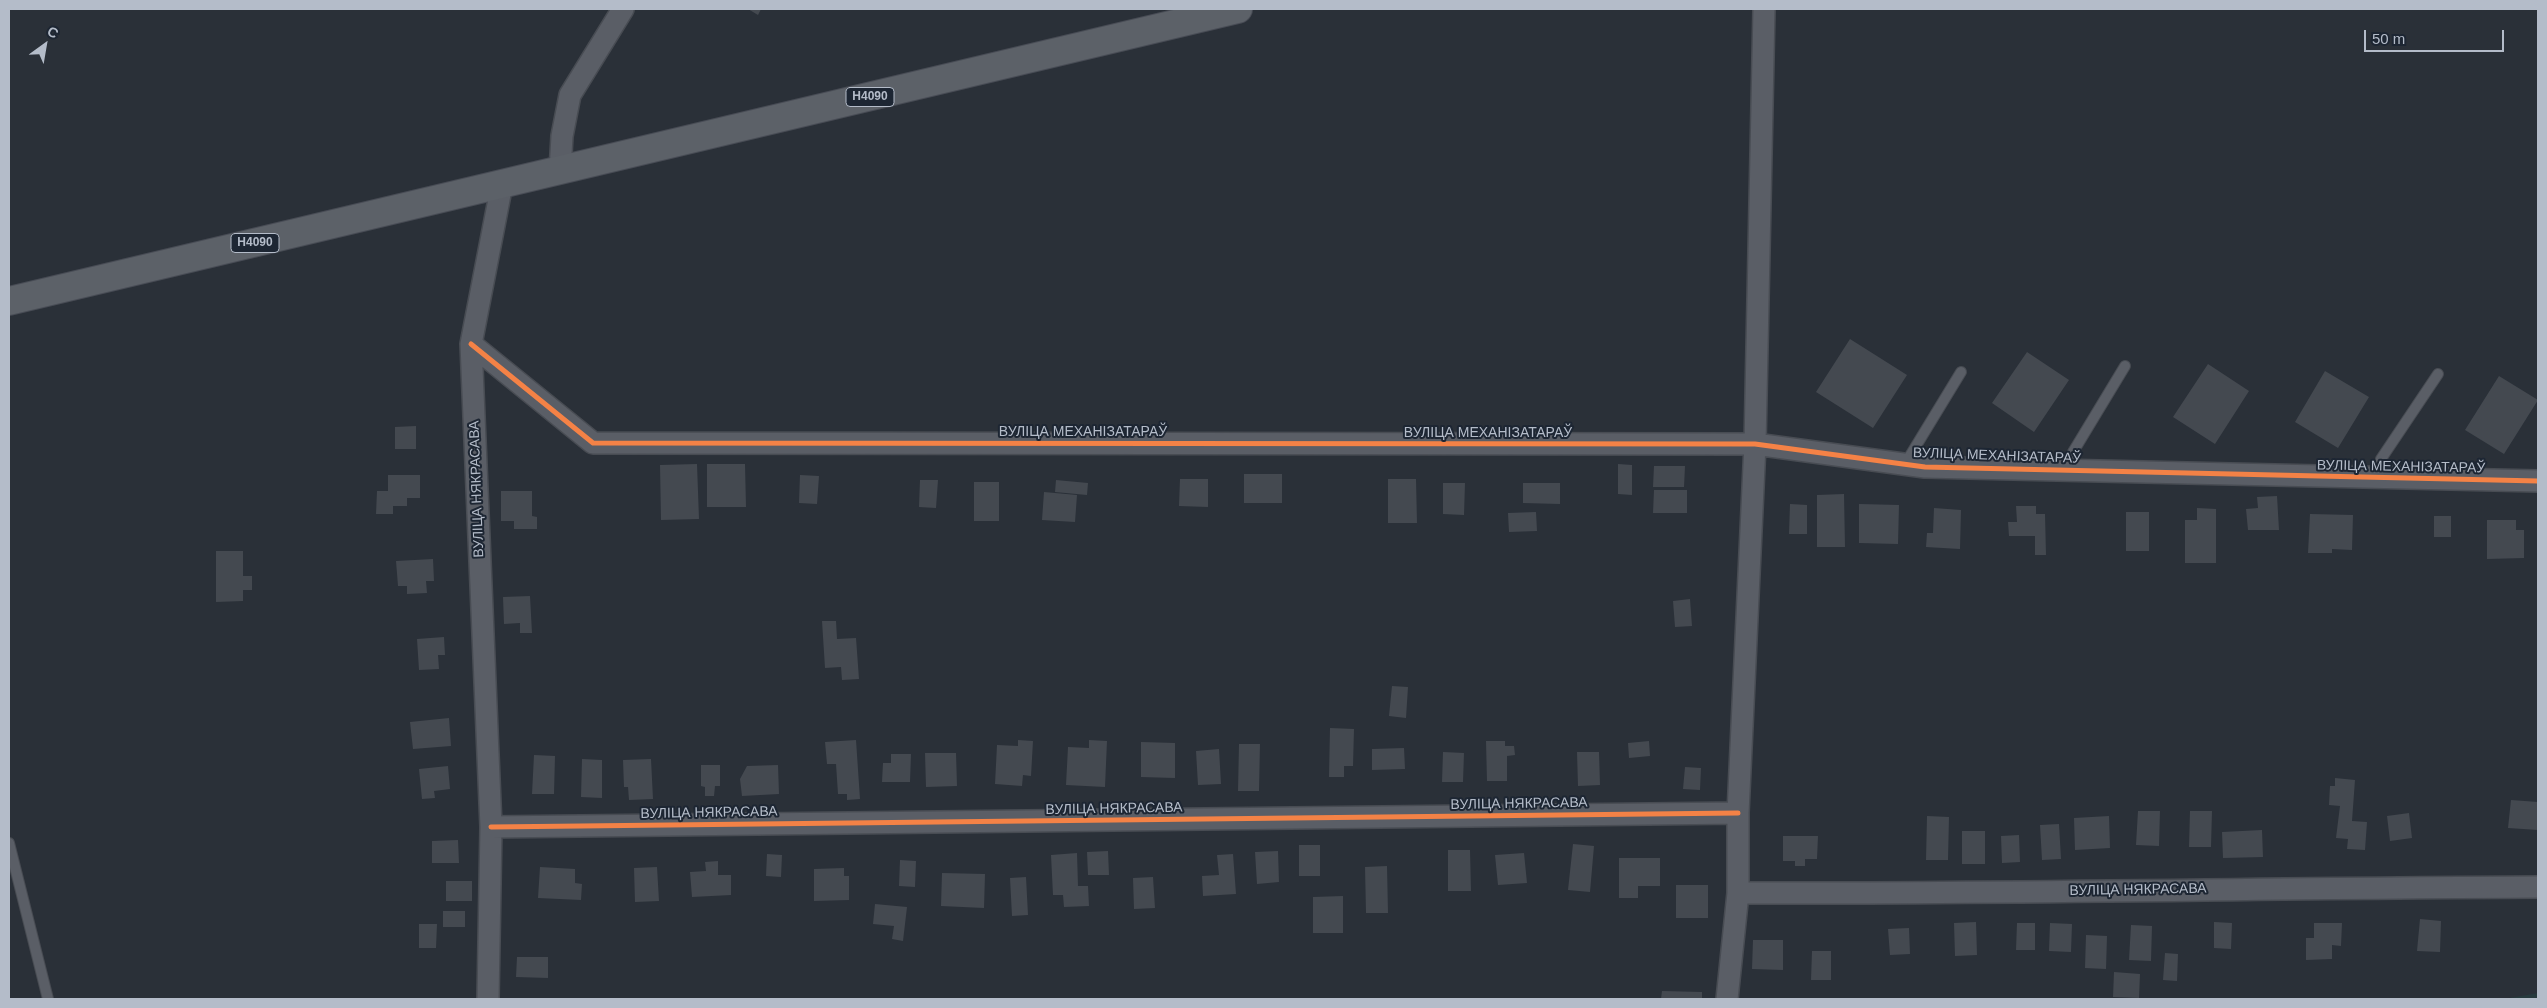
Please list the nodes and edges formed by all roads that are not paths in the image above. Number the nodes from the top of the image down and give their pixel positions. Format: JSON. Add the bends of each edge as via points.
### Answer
{"nodes":[{"id":1,"x":623,"y":9,"type":"edge"},
{"id":2,"x":1238,"y":9,"type":"edge"},
{"id":3,"x":1764,"y":9,"type":"edge"},
{"id":4,"x":560,"y":170,"type":"junction"},
{"id":5,"x":502,"y":184,"type":"junction"},
{"id":6,"x":9,"y":302,"type":"edge"},
{"id":7,"x":471,"y":344,"type":"junction"},
{"id":8,"x":2125,"y":366,"type":"dead end"},
{"id":9,"x":1960,"y":372,"type":"dead end"},
{"id":10,"x":2438,"y":374,"type":"dead end"},
{"id":11,"x":1755,"y":444,"type":"junction"},
{"id":12,"x":1904,"y":464,"type":"junction"},
{"id":13,"x":2073,"y":470,"type":"junction"},
{"id":14,"x":2382,"y":477,"type":"junction"},
{"id":15,"x":2538,"y":481,"type":"edge"},
{"id":16,"x":1738,"y":812,"type":"junction"},
{"id":17,"x":491,"y":827,"type":"junction"},
{"id":18,"x":9,"y":844,"type":"edge"},
{"id":19,"x":2538,"y":887,"type":"edge"},
{"id":20,"x":1738,"y":893,"type":"junction"},
{"id":21,"x":48,"y":999,"type":"edge"},
{"id":22,"x":488,"y":999,"type":"edge"},
{"id":23,"x":1727,"y":999,"type":"edge"}],
"edges":[{"from":1,"to":4,"type":"street","via":[[570,95],[562,136]]},
{"from":2,"to":4,"type":"main road","number":"Н4090"},
{"from":3,"to":11,"type":"street"},
{"from":4,"to":5,"type":"main road","number":"Н4090"},
{"from":5,"to":6,"type":"main road","number":"Н4090"},
{"from":5,"to":7,"type":"street","name":"ВУЛІЦА НЯКРАСАВА"},
{"from":7,"to":11,"type":"street","name":"ВУЛІЦА МЕХАНІЗАТАРАЎ","via":[[593,443]]},
{"from":7,"to":17,"type":"street","name":"ВУЛІЦА НЯКРАСАВА"},
{"from":8,"to":13,"type":"lane","via":[[2073,452]]},
{"from":9,"to":12,"type":"lane"},
{"from":10,"to":14,"type":"lane","via":[[2381,458]]},
{"from":11,"to":12,"type":"street","name":"ВУЛІЦА МЕХАНІЗАТАРАЎ"},
{"from":11,"to":16,"type":"street"},
{"from":12,"to":13,"type":"street","name":"ВУЛІЦА МЕХАНІЗАТАРАЎ"},
{"from":13,"to":14,"type":"street","name":"ВУЛІЦА МЕХАНІЗАТАРАЎ"},
{"from":14,"to":15,"type":"street","name":"ВУЛІЦА МЕХАНІЗАТАРАЎ"},
{"from":16,"to":17,"type":"street","name":"ВУЛІЦА НЯКРАСАВА"},
{"from":16,"to":20,"type":"street"},
{"from":17,"to":22,"type":"street","name":"ВУЛІЦА НЯКРАСАВА"},
{"from":18,"to":21,"type":"lane"},
{"from":19,"to":20,"type":"street","name":"ВУЛІЦА НЯКРАСАВА","via":[[2225,888],[1977,894]]},
{"from":20,"to":23,"type":"street"}]}
